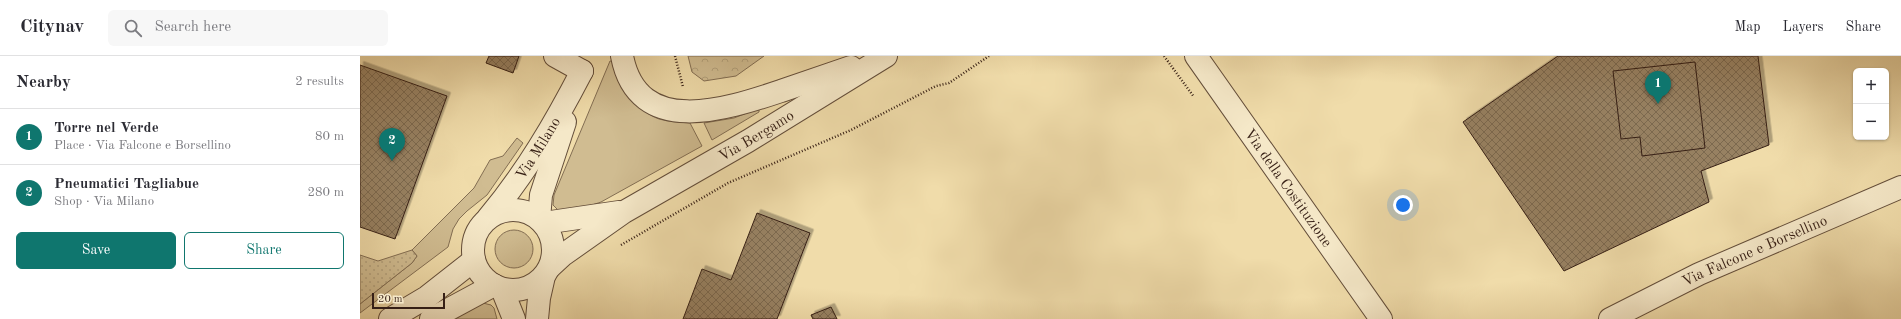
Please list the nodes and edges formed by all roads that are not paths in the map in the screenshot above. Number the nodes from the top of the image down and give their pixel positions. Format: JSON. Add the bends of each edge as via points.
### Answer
{"nodes":[{"id":1,"x":555,"y":56,"type":"edge"},
{"id":2,"x":622,"y":56,"type":"edge"},
{"id":3,"x":885,"y":56,"type":"edge"},
{"id":4,"x":1196,"y":56,"type":"edge"},
{"id":5,"x":585,"y":64,"type":"edge"},
{"id":6,"x":1901,"y":187,"type":"edge"},
{"id":7,"x":624,"y":212,"type":"junction"},
{"id":8,"x":486,"y":220,"type":"junction"},
{"id":9,"x":541,"y":221,"type":"junction"},
{"id":10,"x":474,"y":260,"type":"junction"},
{"id":11,"x":547,"y":271,"type":"junction"},
{"id":12,"x":498,"y":287,"type":"junction"},
{"id":13,"x":390,"y":319,"type":"edge"},
{"id":14,"x":431,"y":319,"type":"edge"},
{"id":15,"x":514,"y":319,"type":"edge"},
{"id":16,"x":537,"y":319,"type":"edge"},
{"id":17,"x":1381,"y":319,"type":"edge"},
{"id":18,"x":1610,"y":319,"type":"edge"}],
"edges":[{"from":1,"to":5,"type":"street"},
{"from":2,"to":3,"type":"street","via":[[630,80],[648,100],[671,111],[690,112],[732,107]]},
{"from":3,"to":7,"type":"street","name":"Via Bergamo","via":[[748,141]]},
{"from":4,"to":17,"type":"street","name":"Via della Costituzione"},
{"from":5,"to":8,"type":"street","name":"Via Milano","via":[[550,132]]},
{"from":5,"to":9,"type":"street","name":"Via Milano","via":[[541,195]]},
{"from":6,"to":18,"type":"street","name":"Via Falcone e Borsellino","via":[[1700,274]]},
{"from":7,"to":9,"type":"street","name":"Via Bergamo"},
{"from":7,"to":11,"type":"street","name":"Via Bergamo","via":[[567,252]]},
{"from":8,"to":9,"type":"street","via":[[498,212],[509,210],[526,212]]},
{"from":8,"to":10,"type":"street","via":[[474,238]]},
{"from":9,"to":11,"type":"street","via":[[554,246]]},
{"from":10,"to":12,"type":"street","via":[[481,275]]},
{"from":10,"to":13,"type":"street","via":[[427,297]]},
{"from":11,"to":12,"type":"street","via":[[535,284],[525,289],[510,290]]},
{"from":11,"to":16,"type":"street","via":[[539,298]]},
{"from":12,"to":14,"type":"street"},
{"from":12,"to":15,"type":"street"}]}
